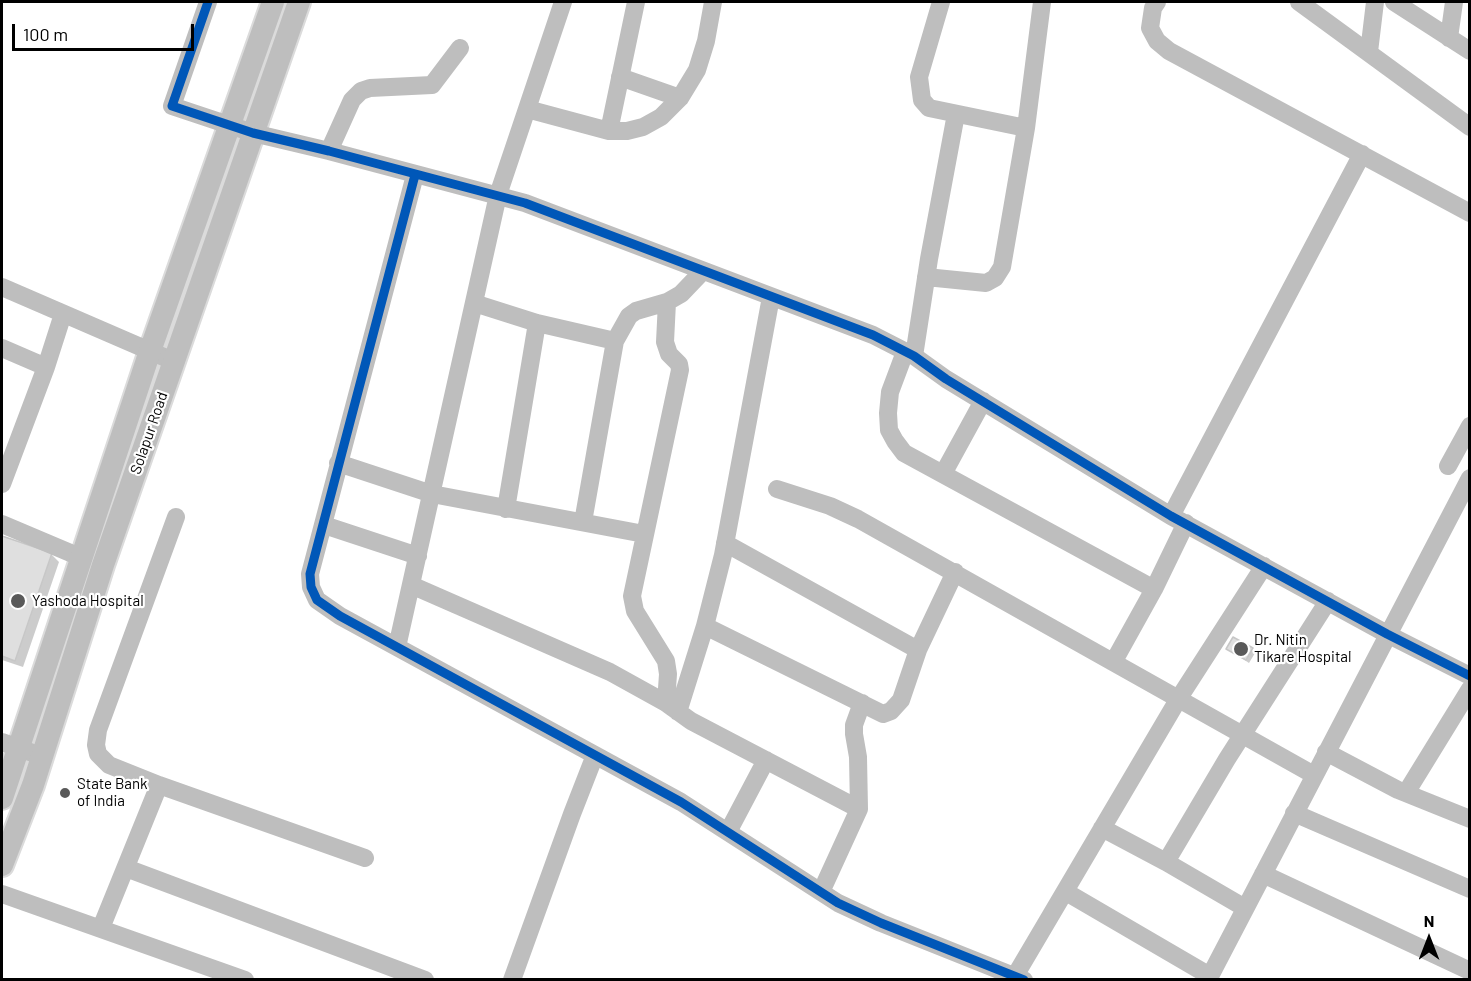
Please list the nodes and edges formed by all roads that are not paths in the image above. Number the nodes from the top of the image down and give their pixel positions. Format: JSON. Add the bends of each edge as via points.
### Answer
{"nodes":[{"id":1,"x":208,"y":2,"type":"edge"},
{"id":2,"x":273,"y":2,"type":"edge"},
{"id":3,"x":299,"y":2,"type":"edge"},
{"id":4,"x":563,"y":2,"type":"edge"},
{"id":5,"x":636,"y":2,"type":"edge"},
{"id":6,"x":713,"y":2,"type":"edge"},
{"id":7,"x":941,"y":2,"type":"edge"},
{"id":8,"x":1042,"y":2,"type":"edge"},
{"id":9,"x":1156,"y":2,"type":"edge"},
{"id":10,"x":1375,"y":2,"type":"edge"},
{"id":11,"x":1394,"y":2,"type":"edge"},
{"id":12,"x":1454,"y":2,"type":"edge"},
{"id":13,"x":1307,"y":4,"type":"edge"},
{"id":14,"x":1449,"y":38,"type":"junction"},
{"id":15,"x":459,"y":48,"type":"dead end"},
{"id":16,"x":1470,"y":51,"type":"edge"},
{"id":17,"x":1369,"y":52,"type":"junction"},
{"id":18,"x":620,"y":77,"type":"junction"},
{"id":19,"x":680,"y":98,"type":"junction"},
{"id":20,"x":527,"y":109,"type":"junction"},
{"id":21,"x":956,"y":114,"type":"junction"},
{"id":22,"x":230,"y":125,"type":"junction"},
{"id":23,"x":1470,"y":127,"type":"edge"},
{"id":24,"x":1026,"y":128,"type":"junction"},
{"id":25,"x":609,"y":131,"type":"junction"},
{"id":26,"x":253,"y":133,"type":"junction"},
{"id":27,"x":328,"y":151,"type":"junction"},
{"id":28,"x":1362,"y":154,"type":"junction"},
{"id":29,"x":415,"y":175,"type":"junction"},
{"id":30,"x":498,"y":195,"type":"junction"},
{"id":31,"x":1470,"y":213,"type":"edge"},
{"id":32,"x":703,"y":271,"type":"junction"},
{"id":33,"x":926,"y":277,"type":"junction"},
{"id":34,"x":2,"y":287,"type":"edge"},
{"id":35,"x":771,"y":297,"type":"junction"},
{"id":36,"x":667,"y":302,"type":"junction"},
{"id":37,"x":474,"y":303,"type":"junction"},
{"id":38,"x":63,"y":314,"type":"junction"},
{"id":39,"x":537,"y":323,"type":"junction"},
{"id":40,"x":615,"y":341,"type":"junction"},
{"id":41,"x":2,"y":348,"type":"edge"},
{"id":42,"x":150,"y":351,"type":"junction"},
{"id":43,"x":909,"y":354,"type":"junction"},
{"id":44,"x":173,"y":361,"type":"junction"},
{"id":45,"x":46,"y":367,"type":"junction"},
{"id":46,"x":983,"y":401,"type":"junction"},
{"id":47,"x":1470,"y":426,"type":"edge"},
{"id":48,"x":338,"y":463,"type":"junction"},
{"id":49,"x":1448,"y":466,"type":"dead end"},
{"id":50,"x":942,"y":474,"type":"junction"},
{"id":51,"x":1470,"y":478,"type":"edge"},
{"id":52,"x":2,"y":484,"type":"edge"},
{"id":53,"x":777,"y":489,"type":"dead end"},
{"id":54,"x":432,"y":494,"type":"junction"},
{"id":55,"x":506,"y":509,"type":"junction"},
{"id":56,"x":1461,"y":513,"type":"edge"},
{"id":57,"x":176,"y":517,"type":"dead end"},
{"id":58,"x":1178,"y":520,"type":"junction"},
{"id":59,"x":583,"y":522,"type":"junction"},
{"id":60,"x":2,"y":524,"type":"edge"},
{"id":61,"x":324,"y":525,"type":"junction"},
{"id":62,"x":644,"y":534,"type":"junction"},
{"id":63,"x":725,"y":543,"type":"junction"},
{"id":64,"x":418,"y":555,"type":"junction"},
{"id":65,"x":80,"y":557,"type":"junction"},
{"id":66,"x":1264,"y":566,"type":"junction"},
{"id":67,"x":955,"y":572,"type":"junction"},
{"id":68,"x":411,"y":585,"type":"junction"},
{"id":69,"x":1154,"y":589,"type":"junction"},
{"id":70,"x":1328,"y":601,"type":"junction"},
{"id":71,"x":705,"y":626,"type":"junction"},
{"id":72,"x":1387,"y":634,"type":"junction"},
{"id":73,"x":397,"y":647,"type":"junction"},
{"id":74,"x":918,"y":650,"type":"junction"},
{"id":75,"x":1114,"y":661,"type":"junction"},
{"id":76,"x":1470,"y":676,"type":"edge"},
{"id":77,"x":1470,"y":689,"type":"edge"},
{"id":78,"x":1179,"y":698,"type":"junction"},
{"id":79,"x":862,"y":703,"type":"junction"},
{"id":80,"x":672,"y":707,"type":"junction"},
{"id":81,"x":1243,"y":734,"type":"junction"},
{"id":82,"x":10,"y":745,"type":"edge"},
{"id":83,"x":1326,"y":752,"type":"junction"},
{"id":84,"x":595,"y":755,"type":"junction"},
{"id":85,"x":41,"y":756,"type":"junction"},
{"id":86,"x":766,"y":760,"type":"junction"},
{"id":87,"x":1314,"y":775,"type":"junction"},
{"id":88,"x":159,"y":785,"type":"junction"},
{"id":89,"x":1406,"y":793,"type":"junction"},
{"id":90,"x":2,"y":798,"type":"edge"},
{"id":91,"x":859,"y":809,"type":"junction"},
{"id":92,"x":1294,"y":813,"type":"junction"},
{"id":93,"x":1470,"y":819,"type":"edge"},
{"id":94,"x":1102,"y":828,"type":"junction"},
{"id":95,"x":728,"y":832,"type":"junction"},
{"id":96,"x":364,"y":858,"type":"dead end"},
{"id":97,"x":1166,"y":862,"type":"junction"},
{"id":98,"x":2,"y":865,"type":"edge"},
{"id":99,"x":126,"y":868,"type":"junction"},
{"id":100,"x":1263,"y":874,"type":"junction"},
{"id":101,"x":1470,"y":889,"type":"edge"},
{"id":102,"x":821,"y":892,"type":"junction"},
{"id":103,"x":1066,"y":892,"type":"junction"},
{"id":104,"x":2,"y":894,"type":"edge"},
{"id":105,"x":1245,"y":908,"type":"junction"},
{"id":106,"x":101,"y":928,"type":"junction"},
{"id":107,"x":1470,"y":970,"type":"edge"},
{"id":108,"x":518,"y":978,"type":"edge"},
{"id":109,"x":1020,"y":978,"type":"edge"},
{"id":110,"x":1209,"y":978,"type":"edge"},
{"id":111,"x":245,"y":980,"type":"edge"},
{"id":112,"x":425,"y":980,"type":"edge"}],
"edges":[{"from":1,"to":22,"type":"street","via":[[172,106]]},
{"from":2,"to":22,"type":"main road","name":"Solapur Road"},
{"from":3,"to":26,"type":"main road","name":"Solapur Road"},
{"from":4,"to":20,"type":"street"},
{"from":5,"to":18,"type":"street"},
{"from":6,"to":19,"type":"street","via":[[697,70]]},
{"from":7,"to":21,"type":"street","via":[[919,77],[920,88],[922,100],[929,108]]},
{"from":8,"to":24,"type":"street"},
{"from":9,"to":28,"type":"street","via":[[1150,28],[1156,41],[1168,51]]},
{"from":10,"to":17,"type":"street"},
{"from":11,"to":14,"type":"street"},
{"from":12,"to":14,"type":"street"},
{"from":13,"to":17,"type":"street"},
{"from":14,"to":16,"type":"street"},
{"from":15,"to":27,"type":"street","via":[[432,84],[370,87],[361,91],[352,100]]},
{"from":17,"to":23,"type":"street"},
{"from":18,"to":19,"type":"street"},
{"from":18,"to":25,"type":"street"},
{"from":19,"to":25,"type":"street","via":[[661,117],[643,126]]},
{"from":20,"to":25,"type":"street"},
{"from":20,"to":30,"type":"street"},
{"from":21,"to":24,"type":"street"},
{"from":21,"to":33,"type":"street"},
{"from":22,"to":26,"type":"street"},
{"from":22,"to":42,"type":"main road","name":"Solapur Road"},
{"from":24,"to":33,"type":"street","via":[[1002,267],[995,278],[986,283]]},
{"from":26,"to":27,"type":"street"},
{"from":26,"to":44,"type":"main road","name":"Solapur Road"},
{"from":27,"to":29,"type":"street"},
{"from":28,"to":31,"type":"street"},
{"from":28,"to":58,"type":"street"},
{"from":29,"to":30,"type":"street"},
{"from":29,"to":48,"type":"street"},
{"from":30,"to":32,"type":"street"},
{"from":30,"to":37,"type":"street"},
{"from":32,"to":35,"type":"street"},
{"from":32,"to":36,"type":"street","via":[[687,289]]},
{"from":33,"to":43,"type":"street"},
{"from":34,"to":38,"type":"street"},
{"from":35,"to":43,"type":"street","via":[[873,335]]},
{"from":35,"to":63,"type":"street"},
{"from":36,"to":40,"type":"street","via":[[636,310]]},
{"from":36,"to":62,"type":"street","via":[[665,342],[680,370]]},
{"from":37,"to":39,"type":"street"},
{"from":37,"to":54,"type":"street"},
{"from":38,"to":42,"type":"street"},
{"from":38,"to":45,"type":"street"},
{"from":39,"to":40,"type":"street"},
{"from":39,"to":55,"type":"street"},
{"from":40,"to":59,"type":"street"},
{"from":41,"to":45,"type":"street"},
{"from":42,"to":44,"type":"street"},
{"from":42,"to":65,"type":"main road","name":"Solapur Road"},
{"from":43,"to":46,"type":"street"},
{"from":43,"to":50,"type":"street","via":[[890,392],[889,430],[904,453]]},
{"from":44,"to":85,"type":"main road","name":"Solapur Road"},
{"from":45,"to":52,"type":"street"},
{"from":46,"to":50,"type":"street"},
{"from":46,"to":58,"type":"street"},
{"from":47,"to":49,"type":"street"},
{"from":48,"to":54,"type":"street"},
{"from":48,"to":61,"type":"street"},
{"from":50,"to":69,"type":"street"},
{"from":51,"to":56,"type":"street"},
{"from":53,"to":67,"type":"street","via":[[858,519]]},
{"from":54,"to":55,"type":"street"},
{"from":54,"to":64,"type":"street"},
{"from":55,"to":59,"type":"street"},
{"from":56,"to":72,"type":"street"},
{"from":57,"to":88,"type":"street","via":[[98,730],[96,745],[98,754],[109,765]]},
{"from":58,"to":66,"type":"street"},
{"from":58,"to":69,"type":"street"},
{"from":59,"to":62,"type":"street"},
{"from":60,"to":65,"type":"street"},
{"from":61,"to":64,"type":"street"},
{"from":61,"to":73,"type":"street","via":[[310,574],[317,600]]},
{"from":62,"to":80,"type":"street","via":[[632,596],[635,611],[666,661]]},
{"from":63,"to":71,"type":"street"},
{"from":63,"to":74,"type":"street"},
{"from":64,"to":68,"type":"street"},
{"from":65,"to":82,"type":"main road","name":"Solapur Road"},
{"from":66,"to":70,"type":"street"},
{"from":66,"to":78,"type":"street"},
{"from":67,"to":74,"type":"street"},
{"from":67,"to":75,"type":"street"},
{"from":68,"to":73,"type":"street"},
{"from":68,"to":80,"type":"street","via":[[610,672]]},
{"from":69,"to":75,"type":"street"},
{"from":70,"to":72,"type":"street"},
{"from":70,"to":81,"type":"street"},
{"from":71,"to":79,"type":"street"},
{"from":71,"to":80,"type":"street"},
{"from":72,"to":76,"type":"street"},
{"from":72,"to":83,"type":"street"},
{"from":73,"to":84,"type":"street"},
{"from":74,"to":79,"type":"street","via":[[897,706],[883,714]]},
{"from":75,"to":78,"type":"street"},
{"from":77,"to":89,"type":"street"},
{"from":78,"to":81,"type":"street"},
{"from":78,"to":94,"type":"street"},
{"from":79,"to":91,"type":"street","via":[[854,725]]},
{"from":80,"to":86,"type":"street"},
{"from":81,"to":87,"type":"street"},
{"from":81,"to":97,"type":"street"},
{"from":82,"to":85,"type":"street"},
{"from":82,"to":90,"type":"main road","name":"Solapur Road"},
{"from":83,"to":87,"type":"street"},
{"from":83,"to":89,"type":"street"},
{"from":84,"to":95,"type":"street"},
{"from":84,"to":108,"type":"street"},
{"from":85,"to":98,"type":"main road","name":"Solapur Road"},
{"from":86,"to":91,"type":"street"},
{"from":86,"to":95,"type":"street"},
{"from":87,"to":92,"type":"street"},
{"from":88,"to":96,"type":"street"},
{"from":88,"to":99,"type":"street"},
{"from":89,"to":93,"type":"street"},
{"from":91,"to":102,"type":"street"},
{"from":92,"to":100,"type":"street"},
{"from":92,"to":101,"type":"street"},
{"from":94,"to":97,"type":"street"},
{"from":94,"to":103,"type":"street"},
{"from":95,"to":102,"type":"street"},
{"from":97,"to":105,"type":"street"},
{"from":99,"to":106,"type":"street"},
{"from":99,"to":112,"type":"street"},
{"from":100,"to":105,"type":"street"},
{"from":100,"to":107,"type":"street"},
{"from":102,"to":109,"type":"street","via":[[881,923]]},
{"from":103,"to":109,"type":"street"},
{"from":103,"to":110,"type":"street"},
{"from":104,"to":106,"type":"street"},
{"from":105,"to":110,"type":"street"},
{"from":106,"to":111,"type":"street"}]}
